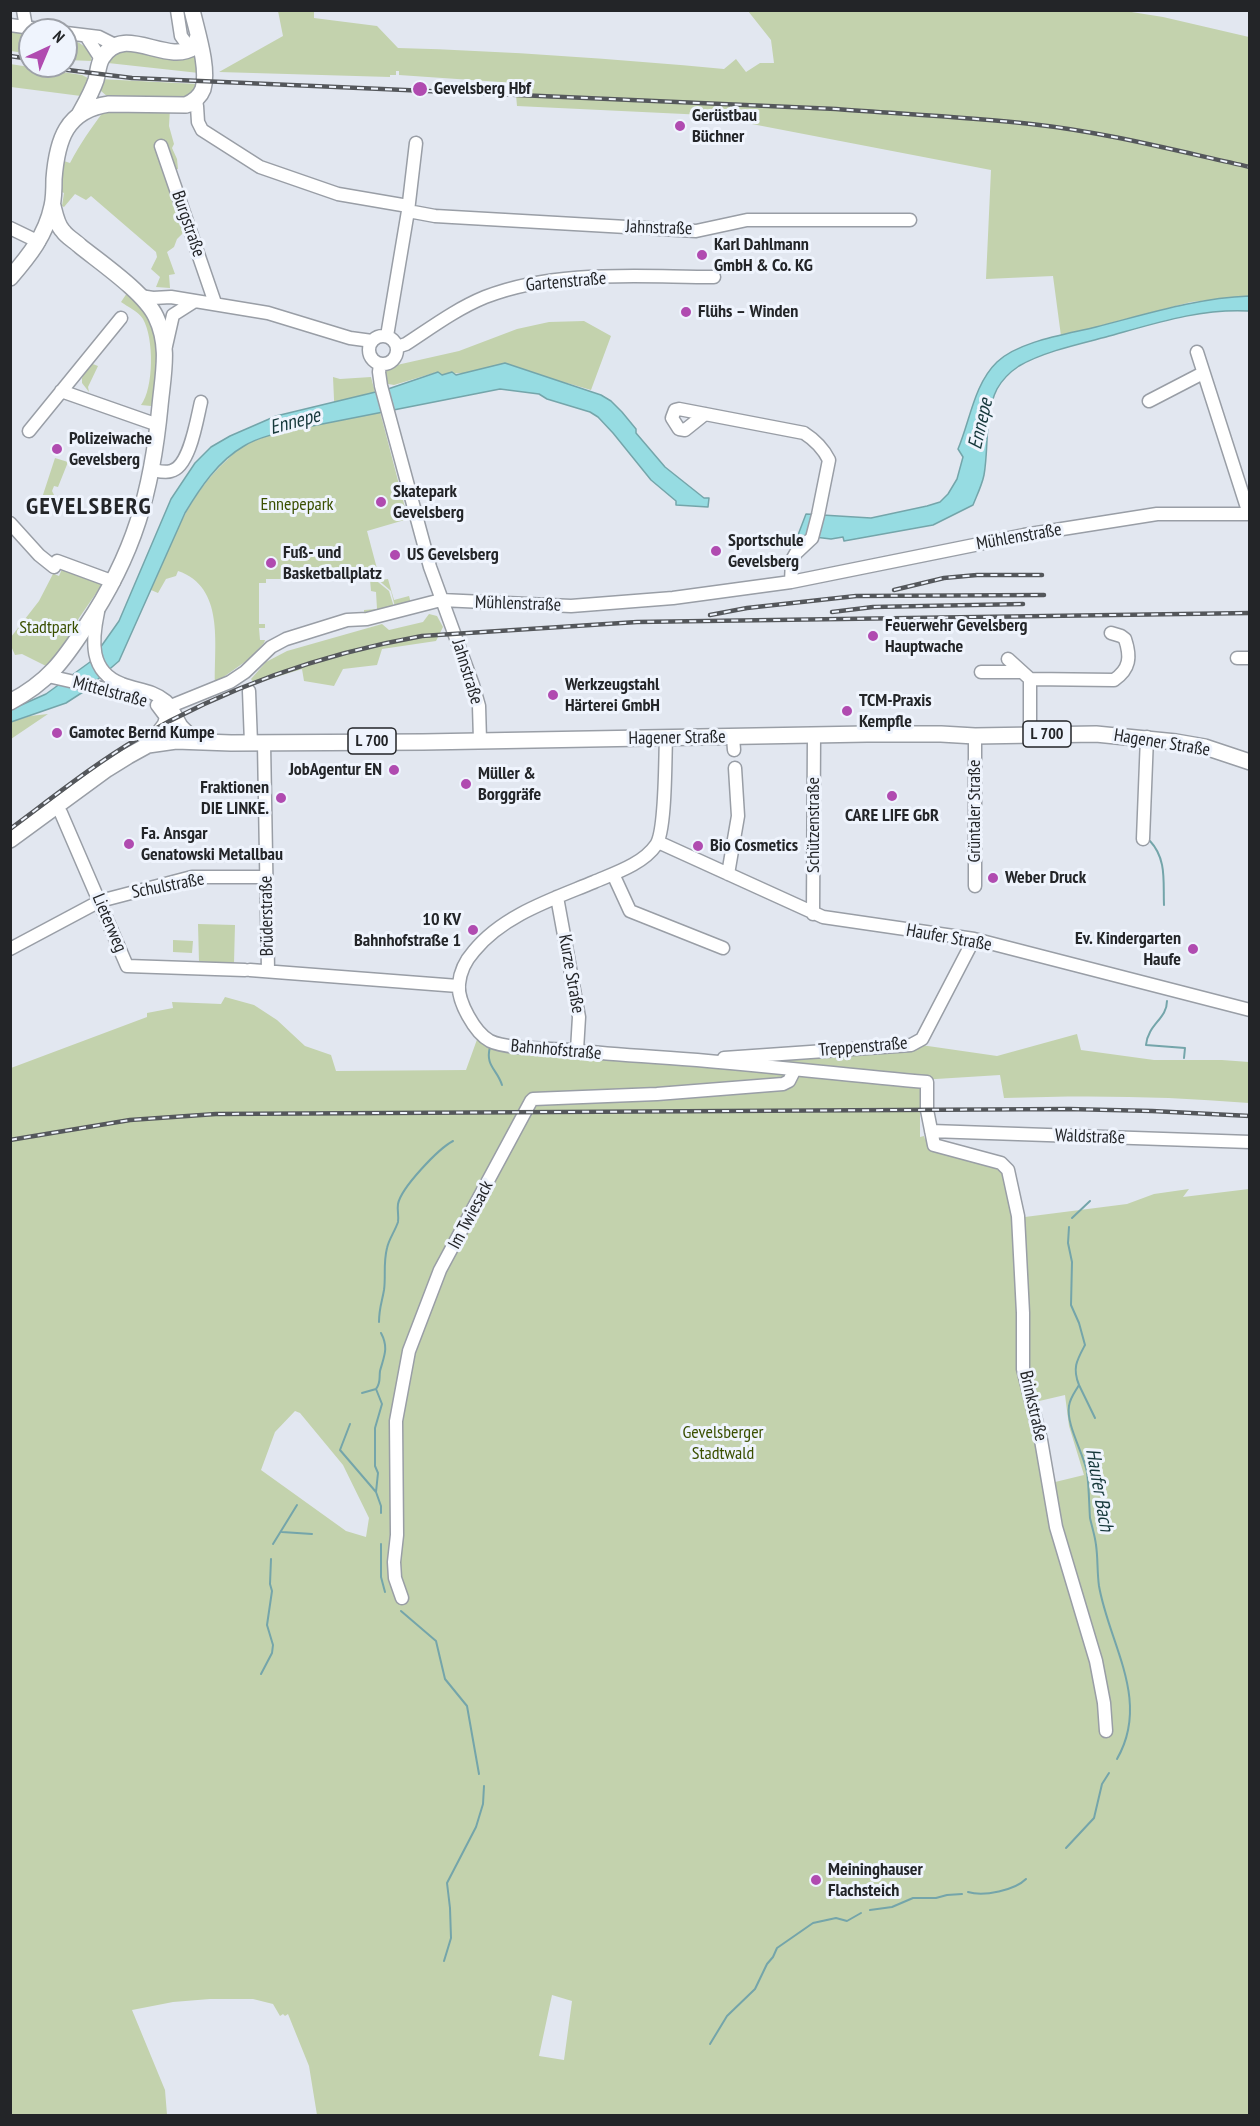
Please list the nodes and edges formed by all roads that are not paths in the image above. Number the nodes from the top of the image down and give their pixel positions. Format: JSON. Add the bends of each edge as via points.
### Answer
{"nodes":[{"id":1,"x":177,"y":10,"type":"edge"},
{"id":2,"x":192,"y":10,"type":"edge"},
{"id":3,"x":78,"y":35,"type":"edge"},
{"id":4,"x":86,"y":36,"type":"junction"},
{"id":5,"x":181,"y":36,"type":"junction"},
{"id":6,"x":198,"y":36,"type":"junction"},
{"id":7,"x":115,"y":45,"type":"junction"},
{"id":8,"x":191,"y":50,"type":"junction"},
{"id":9,"x":172,"y":51,"type":"junction"},
{"id":10,"x":101,"y":59,"type":"junction"},
{"id":11,"x":203,"y":69,"type":"junction"},
{"id":12,"x":96,"y":82,"type":"junction"},
{"id":13,"x":109,"y":104,"type":"junction"},
{"id":14,"x":191,"y":106,"type":"junction"},
{"id":15,"x":79,"y":115,"type":"junction"},
{"id":16,"x":416,"y":143,"type":"dead end"},
{"id":17,"x":160,"y":146,"type":"dead end"},
{"id":18,"x":52,"y":206,"type":"junction"},
{"id":19,"x":408,"y":208,"type":"junction"},
{"id":20,"x":910,"y":220,"type":"dead end"},
{"id":21,"x":10,"y":228,"type":"edge"},
{"id":22,"x":63,"y":231,"type":"junction"},
{"id":23,"x":39,"y":242,"type":"junction"},
{"id":24,"x":714,"y":277,"type":"dead end"},
{"id":25,"x":10,"y":278,"type":"edge"},
{"id":26,"x":140,"y":296,"type":"junction"},
{"id":27,"x":195,"y":301,"type":"junction"},
{"id":28,"x":215,"y":303,"type":"junction"},
{"id":29,"x":121,"y":318,"type":"dead end"},
{"id":30,"x":387,"y":336,"type":"junction"},
{"id":31,"x":166,"y":345,"type":"junction"},
{"id":32,"x":371,"y":347,"type":"junction"},
{"id":33,"x":397,"y":347,"type":"junction"},
{"id":34,"x":1197,"y":352,"type":"dead end"},
{"id":35,"x":380,"y":364,"type":"junction"},
{"id":36,"x":1203,"y":373,"type":"junction"},
{"id":37,"x":62,"y":391,"type":"junction"},
{"id":38,"x":1149,"y":401,"type":"dead end"},
{"id":39,"x":201,"y":402,"type":"dead end"},
{"id":40,"x":705,"y":414,"type":"dead end"},
{"id":41,"x":158,"y":425,"type":"junction"},
{"id":42,"x":29,"y":430,"type":"dead end"},
{"id":43,"x":152,"y":470,"type":"junction"},
{"id":44,"x":1249,"y":514,"type":"edge"},
{"id":45,"x":10,"y":523,"type":"edge"},
{"id":46,"x":114,"y":582,"type":"junction"},
{"id":47,"x":791,"y":582,"type":"junction"},
{"id":48,"x":441,"y":600,"type":"junction"},
{"id":49,"x":99,"y":608,"type":"junction"},
{"id":50,"x":1111,"y":633,"type":"dead end"},
{"id":51,"x":1008,"y":659,"type":"dead end"},
{"id":52,"x":981,"y":672,"type":"dead end"},
{"id":53,"x":1026,"y":675,"type":"junction"},
{"id":54,"x":48,"y":676,"type":"junction"},
{"id":55,"x":249,"y":691,"type":"dead end"},
{"id":56,"x":10,"y":702,"type":"edge"},
{"id":57,"x":168,"y":712,"type":"junction"},
{"id":58,"x":1030,"y":734,"type":"junction"},
{"id":59,"x":814,"y":736,"type":"junction"},
{"id":60,"x":975,"y":736,"type":"junction"},
{"id":61,"x":666,"y":738,"type":"junction"},
{"id":62,"x":1147,"y":738,"type":"junction"},
{"id":63,"x":480,"y":740,"type":"junction"},
{"id":64,"x":176,"y":741,"type":"junction"},
{"id":65,"x":198,"y":742,"type":"junction"},
{"id":66,"x":257,"y":743,"type":"junction"},
{"id":67,"x":148,"y":745,"type":"junction"},
{"id":68,"x":1250,"y":762,"type":"edge"},
{"id":69,"x":735,"y":768,"type":"dead end"},
{"id":70,"x":56,"y":806,"type":"junction"},
{"id":71,"x":1143,"y":839,"type":"dead end"},
{"id":72,"x":10,"y":840,"type":"edge"},
{"id":73,"x":658,"y":842,"type":"junction"},
{"id":74,"x":613,"y":874,"type":"junction"},
{"id":75,"x":728,"y":874,"type":"junction"},
{"id":76,"x":266,"y":877,"type":"junction"},
{"id":77,"x":975,"y":886,"type":"dead end"},
{"id":78,"x":557,"y":897,"type":"junction"},
{"id":79,"x":100,"y":901,"type":"junction"},
{"id":80,"x":813,"y":914,"type":"junction"},
{"id":81,"x":974,"y":939,"type":"junction"},
{"id":82,"x":723,"y":948,"type":"dead end"},
{"id":83,"x":10,"y":949,"type":"edge"},
{"id":84,"x":268,"y":970,"type":"junction"},
{"id":85,"x":458,"y":986,"type":"junction"},
{"id":86,"x":1250,"y":1010,"type":"edge"},
{"id":87,"x":577,"y":1050,"type":"junction"},
{"id":88,"x":690,"y":1060,"type":"junction"},
{"id":89,"x":794,"y":1071,"type":"junction"},
{"id":90,"x":931,"y":1131,"type":"junction"},
{"id":91,"x":1250,"y":1142,"type":"edge"},
{"id":92,"x":402,"y":1598,"type":"dead end"},
{"id":93,"x":1106,"y":1731,"type":"dead end"}],
"edges":[{"from":1,"to":5,"type":"street"},
{"from":2,"to":6,"type":"main road"},
{"from":3,"to":4,"type":"street"},
{"from":4,"to":7,"type":"street"},
{"from":4,"to":10,"type":"street"},
{"from":5,"to":8,"type":"street"},
{"from":5,"to":9,"type":"street"},
{"from":6,"to":8,"type":"main road"},
{"from":6,"to":11,"type":"main road"},
{"from":7,"to":9,"type":"main road","via":[[133,43]]},
{"from":7,"to":10,"type":"main road"},
{"from":8,"to":9,"type":"main road"},
{"from":8,"to":11,"type":"main road"},
{"from":10,"to":12,"type":"main road"},
{"from":11,"to":14,"type":"main road","via":[[202,92]]},
{"from":12,"to":13,"type":"main road","via":[[98,95]]},
{"from":12,"to":15,"type":"main road"},
{"from":13,"to":14,"type":"main road"},
{"from":13,"to":15,"type":"main road"},
{"from":14,"to":19,"type":"street","name":"Jahnstraße","via":[[202,130],[260,167],[338,194]]},
{"from":15,"to":18,"type":"main road","via":[[60,142]]},
{"from":16,"to":19,"type":"street"},
{"from":17,"to":28,"type":"street","name":"Burgstraße"},
{"from":18,"to":22,"type":"main road"},
{"from":18,"to":23,"type":"main road"},
{"from":19,"to":20,"type":"street","name":"Jahnstraße","via":[[435,216],[696,231],[747,220]]},
{"from":19,"to":30,"type":"street"},
{"from":21,"to":23,"type":"street"},
{"from":22,"to":23,"type":"main road","via":[[54,231]]},
{"from":22,"to":26,"type":"main road"},
{"from":23,"to":25,"type":"main road"},
{"from":24,"to":33,"type":"street","name":"Gartenstraße","via":[[576,278],[522,285],[468,305]]},
{"from":26,"to":27,"type":"street"},
{"from":26,"to":31,"type":"main road","via":[[155,314]]},
{"from":27,"to":28,"type":"street"},
{"from":27,"to":31,"type":"street","via":[[173,315]]},
{"from":28,"to":32,"type":"street","via":[[268,313]]},
{"from":29,"to":37,"type":"street"},
{"from":30,"to":32,"type":"street","via":[[377,337]]},
{"from":30,"to":33,"type":"street"},
{"from":31,"to":41,"type":"main road"},
{"from":32,"to":35,"type":"street","via":[[371,358]]},
{"from":33,"to":35,"type":"street","via":[[393,360]]},
{"from":34,"to":36,"type":"street"},
{"from":35,"to":48,"type":"street","name":"Jahnstraße","via":[[389,417]]},
{"from":36,"to":38,"type":"street"},
{"from":36,"to":44,"type":"street"},
{"from":37,"to":41,"type":"street"},
{"from":37,"to":42,"type":"street"},
{"from":39,"to":43,"type":"street","via":[[186,457],[171,471]]},
{"from":40,"to":47,"type":"street","via":[[804,433],[825,452],[829,460],[812,538],[792,560]]},
{"from":41,"to":43,"type":"main road"},
{"from":43,"to":46,"type":"main road","via":[[135,535]]},
{"from":44,"to":47,"type":"street","name":"Mühlenstraße","via":[[1157,514],[1024,535]]},
{"from":45,"to":46,"type":"street","via":[[54,567],[57,561]]},
{"from":46,"to":49,"type":"main road"},
{"from":47,"to":48,"type":"street","name":"Mühlenstraße","via":[[673,598],[571,606]]},
{"from":48,"to":57,"type":"street","name":"Mühlenstraße","via":[[377,617],[347,620],[286,639],[230,682]]},
{"from":48,"to":63,"type":"street","name":"Jahnstraße","via":[[460,644],[479,706]]},
{"from":49,"to":54,"type":"main road"},
{"from":49,"to":57,"type":"street","name":"Mittelstraße","via":[[93,652],[101,668],[122,684],[151,692]]},
{"from":50,"to":53,"type":"street","via":[[1125,639],[1128,661],[1126,670],[1114,680]]},
{"from":51,"to":53,"type":"street"},
{"from":52,"to":53,"type":"street"},
{"from":53,"to":58,"type":"street"},
{"from":54,"to":56,"type":"main road"},
{"from":54,"to":57,"type":"street","name":"Mittelstraße","via":[[148,699]]},
{"from":55,"to":66,"type":"street","name":"Brüderstraße"},
{"from":57,"to":64,"type":"street","name":"Mittelstraße"},
{"from":57,"to":65,"type":"street"},
{"from":57,"to":67,"type":"street","name":"Mittelstraße"},
{"from":58,"to":60,"type":"main road","name":"Hagener Straße","number":"L 700"},
{"from":58,"to":62,"type":"main road","name":"Hagener Straße","number":"L 700"},
{"from":59,"to":60,"type":"main road","name":"Hagener Straße","number":"L 700"},
{"from":59,"to":61,"type":"main road","name":"Hagener Straße","number":"L 700","via":[[734,744]]},
{"from":59,"to":80,"type":"street","name":"Schützenstraße"},
{"from":60,"to":77,"type":"street","name":"Grüntaler Straße"},
{"from":61,"to":63,"type":"main road","name":"Hagener Straße","number":"L 700"},
{"from":61,"to":73,"type":"street"},
{"from":62,"to":68,"type":"main road","name":"Hagener Straße","number":"L 700","via":[[1205,747]]},
{"from":62,"to":71,"type":"street"},
{"from":63,"to":66,"type":"main road","name":"Hagener Straße","number":"L 700"},
{"from":64,"to":65,"type":"main road","name":"Hagener Straße","number":"L 700"},
{"from":64,"to":67,"type":"main road","name":"Hagener Straße","number":"L 700"},
{"from":65,"to":66,"type":"main road","name":"Hagener Straße","number":"L 700"},
{"from":66,"to":76,"type":"street","name":"Brüderstraße"},
{"from":67,"to":70,"type":"main road","name":"Hagener Straße","number":"L 700"},
{"from":69,"to":75,"type":"street","via":[[738,816]]},
{"from":70,"to":72,"type":"main road","number":"L 700"},
{"from":70,"to":79,"type":"street","name":"Lieterweg"},
{"from":73,"to":74,"type":"street","via":[[643,858]]},
{"from":73,"to":75,"type":"street","name":"Haufer Straße"},
{"from":74,"to":78,"type":"street"},
{"from":74,"to":82,"type":"street","via":[[630,911]]},
{"from":75,"to":80,"type":"street","name":"Haufer Straße"},
{"from":76,"to":79,"type":"street","name":"Schulstraße","via":[[192,877]]},
{"from":76,"to":84,"type":"street","name":"Brüderstraße"},
{"from":78,"to":85,"type":"street","via":[[497,928],[467,960]]},
{"from":78,"to":87,"type":"street","name":"Kurze Straße","via":[[579,1017]]},
{"from":79,"to":83,"type":"street","name":"Schulstraße"},
{"from":79,"to":84,"type":"street","name":"Lieterweg","via":[[127,966]]},
{"from":80,"to":81,"type":"street","name":"Haufer Straße"},
{"from":81,"to":86,"type":"street","name":"Haufer Straße"},
{"from":81,"to":88,"type":"street","name":"Treppenstraße","via":[[922,1039],[911,1045]]},
{"from":84,"to":85,"type":"street","name":"Brüderstraße"},
{"from":85,"to":87,"type":"street","name":"Bahnhofstraße","via":[[471,1021],[489,1041]]},
{"from":87,"to":88,"type":"street","name":"Bahnhofstraße"},
{"from":88,"to":89,"type":"street","name":"Bahnhofstraße"},
{"from":89,"to":90,"type":"street","name":"Bahnhofstraße","via":[[927,1082]]},
{"from":89,"to":92,"type":"street","name":"Im Twiesack","via":[[783,1084],[531,1101],[440,1270],[409,1351],[396,1421],[394,1562]]},
{"from":90,"to":91,"type":"street","name":"Waldstraße"},
{"from":90,"to":93,"type":"street","name":"Brinkstraße","via":[[934,1145],[1001,1162],[1008,1170],[1018,1216],[1023,1369],[1041,1440],[1056,1527],[1096,1661]]}]}
